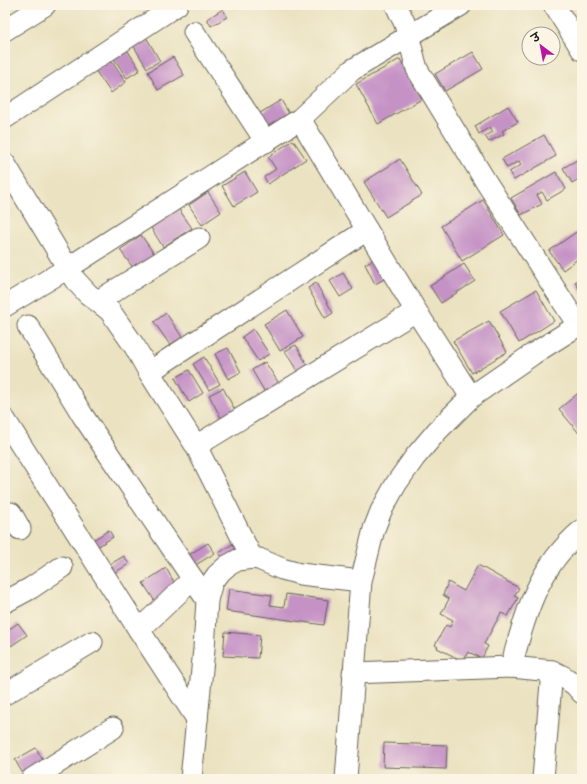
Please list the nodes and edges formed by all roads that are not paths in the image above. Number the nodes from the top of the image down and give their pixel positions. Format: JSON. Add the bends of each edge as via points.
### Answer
{"nodes":[{"id":1,"x":45,"y":5,"type":"edge"},
{"id":2,"x":177,"y":5,"type":"edge"},
{"id":3,"x":396,"y":5,"type":"edge"},
{"id":4,"x":461,"y":5,"type":"edge"},
{"id":5,"x":554,"y":5,"type":"edge"},
{"id":6,"x":5,"y":30,"type":"edge"},
{"id":7,"x":194,"y":32,"type":"dead end"},
{"id":8,"x":409,"y":36,"type":"junction"},
{"id":9,"x":582,"y":50,"type":"edge"},
{"id":10,"x":5,"y":118,"type":"edge"},
{"id":11,"x":300,"y":119,"type":"junction"},
{"id":12,"x":266,"y":142,"type":"junction"},
{"id":13,"x":5,"y":164,"type":"edge"},
{"id":14,"x":367,"y":230,"type":"junction"},
{"id":15,"x":199,"y":238,"type":"dead end"},
{"id":16,"x":68,"y":268,"type":"junction"},
{"id":17,"x":98,"y":301,"type":"junction"},
{"id":18,"x":5,"y":306,"type":"edge"},
{"id":19,"x":416,"y":311,"type":"junction"},
{"id":20,"x":580,"y":324,"type":"edge"},
{"id":21,"x":28,"y":326,"type":"dead end"},
{"id":22,"x":149,"y":372,"type":"junction"},
{"id":23,"x":471,"y":397,"type":"junction"},
{"id":24,"x":5,"y":420,"type":"edge"},
{"id":25,"x":196,"y":446,"type":"junction"},
{"id":26,"x":582,"y":530,"type":"edge"},
{"id":27,"x":252,"y":558,"type":"junction"},
{"id":28,"x":62,"y":567,"type":"dead end"},
{"id":29,"x":193,"y":579,"type":"junction"},
{"id":30,"x":362,"y":581,"type":"junction"},
{"id":31,"x":207,"y":600,"type":"junction"},
{"id":32,"x":5,"y":602,"type":"edge"},
{"id":33,"x":139,"y":630,"type":"junction"},
{"id":34,"x":92,"y":642,"type":"dead end"},
{"id":35,"x":511,"y":667,"type":"junction"},
{"id":36,"x":552,"y":671,"type":"junction"},
{"id":37,"x":354,"y":673,"type":"junction"},
{"id":38,"x":582,"y":693,"type":"edge"},
{"id":39,"x":5,"y":694,"type":"edge"},
{"id":40,"x":197,"y":718,"type":"junction"},
{"id":41,"x":113,"y":728,"type":"dead end"},
{"id":42,"x":32,"y":779,"type":"edge"},
{"id":43,"x":191,"y":779,"type":"edge"},
{"id":44,"x":346,"y":779,"type":"edge"},
{"id":45,"x":543,"y":779,"type":"edge"}],
"edges":[{"from":1,"to":6,"type":"street"},
{"from":2,"to":10,"type":"street"},
{"from":3,"to":8,"type":"street"},
{"from":4,"to":8,"type":"street"},
{"from":5,"to":9,"type":"street"},
{"from":7,"to":12,"type":"street"},
{"from":8,"to":11,"type":"street","via":[[352,70]]},
{"from":8,"to":20,"type":"street","via":[[417,69],[486,182]]},
{"from":11,"to":12,"type":"street"},
{"from":11,"to":14,"type":"street"},
{"from":12,"to":16,"type":"street"},
{"from":13,"to":16,"type":"street"},
{"from":14,"to":19,"type":"street"},
{"from":14,"to":22,"type":"street"},
{"from":15,"to":17,"type":"street"},
{"from":16,"to":17,"type":"street","via":[[80,287]]},
{"from":16,"to":18,"type":"street"},
{"from":17,"to":22,"type":"street","via":[[116,318]]},
{"from":19,"to":23,"type":"street"},
{"from":19,"to":25,"type":"street"},
{"from":20,"to":23,"type":"street"},
{"from":21,"to":29,"type":"street","via":[[83,416]]},
{"from":22,"to":25,"type":"street"},
{"from":23,"to":30,"type":"street","via":[[437,431],[396,484],[381,510],[374,529]]},
{"from":24,"to":33,"type":"street"},
{"from":25,"to":27,"type":"street"},
{"from":26,"to":35,"type":"street","via":[[563,547],[541,580],[523,624]]},
{"from":27,"to":30,"type":"street","via":[[300,574]]},
{"from":27,"to":31,"type":"street","via":[[238,560],[222,570],[212,582]]},
{"from":28,"to":32,"type":"street"},
{"from":29,"to":31,"type":"street"},
{"from":29,"to":33,"type":"street"},
{"from":30,"to":37,"type":"street"},
{"from":31,"to":40,"type":"street"},
{"from":33,"to":40,"type":"street"},
{"from":34,"to":39,"type":"street"},
{"from":35,"to":36,"type":"street"},
{"from":35,"to":37,"type":"street"},
{"from":36,"to":38,"type":"street","via":[[575,685]]},
{"from":36,"to":45,"type":"street"},
{"from":37,"to":44,"type":"street"},
{"from":40,"to":43,"type":"street"},
{"from":41,"to":42,"type":"street"}]}
